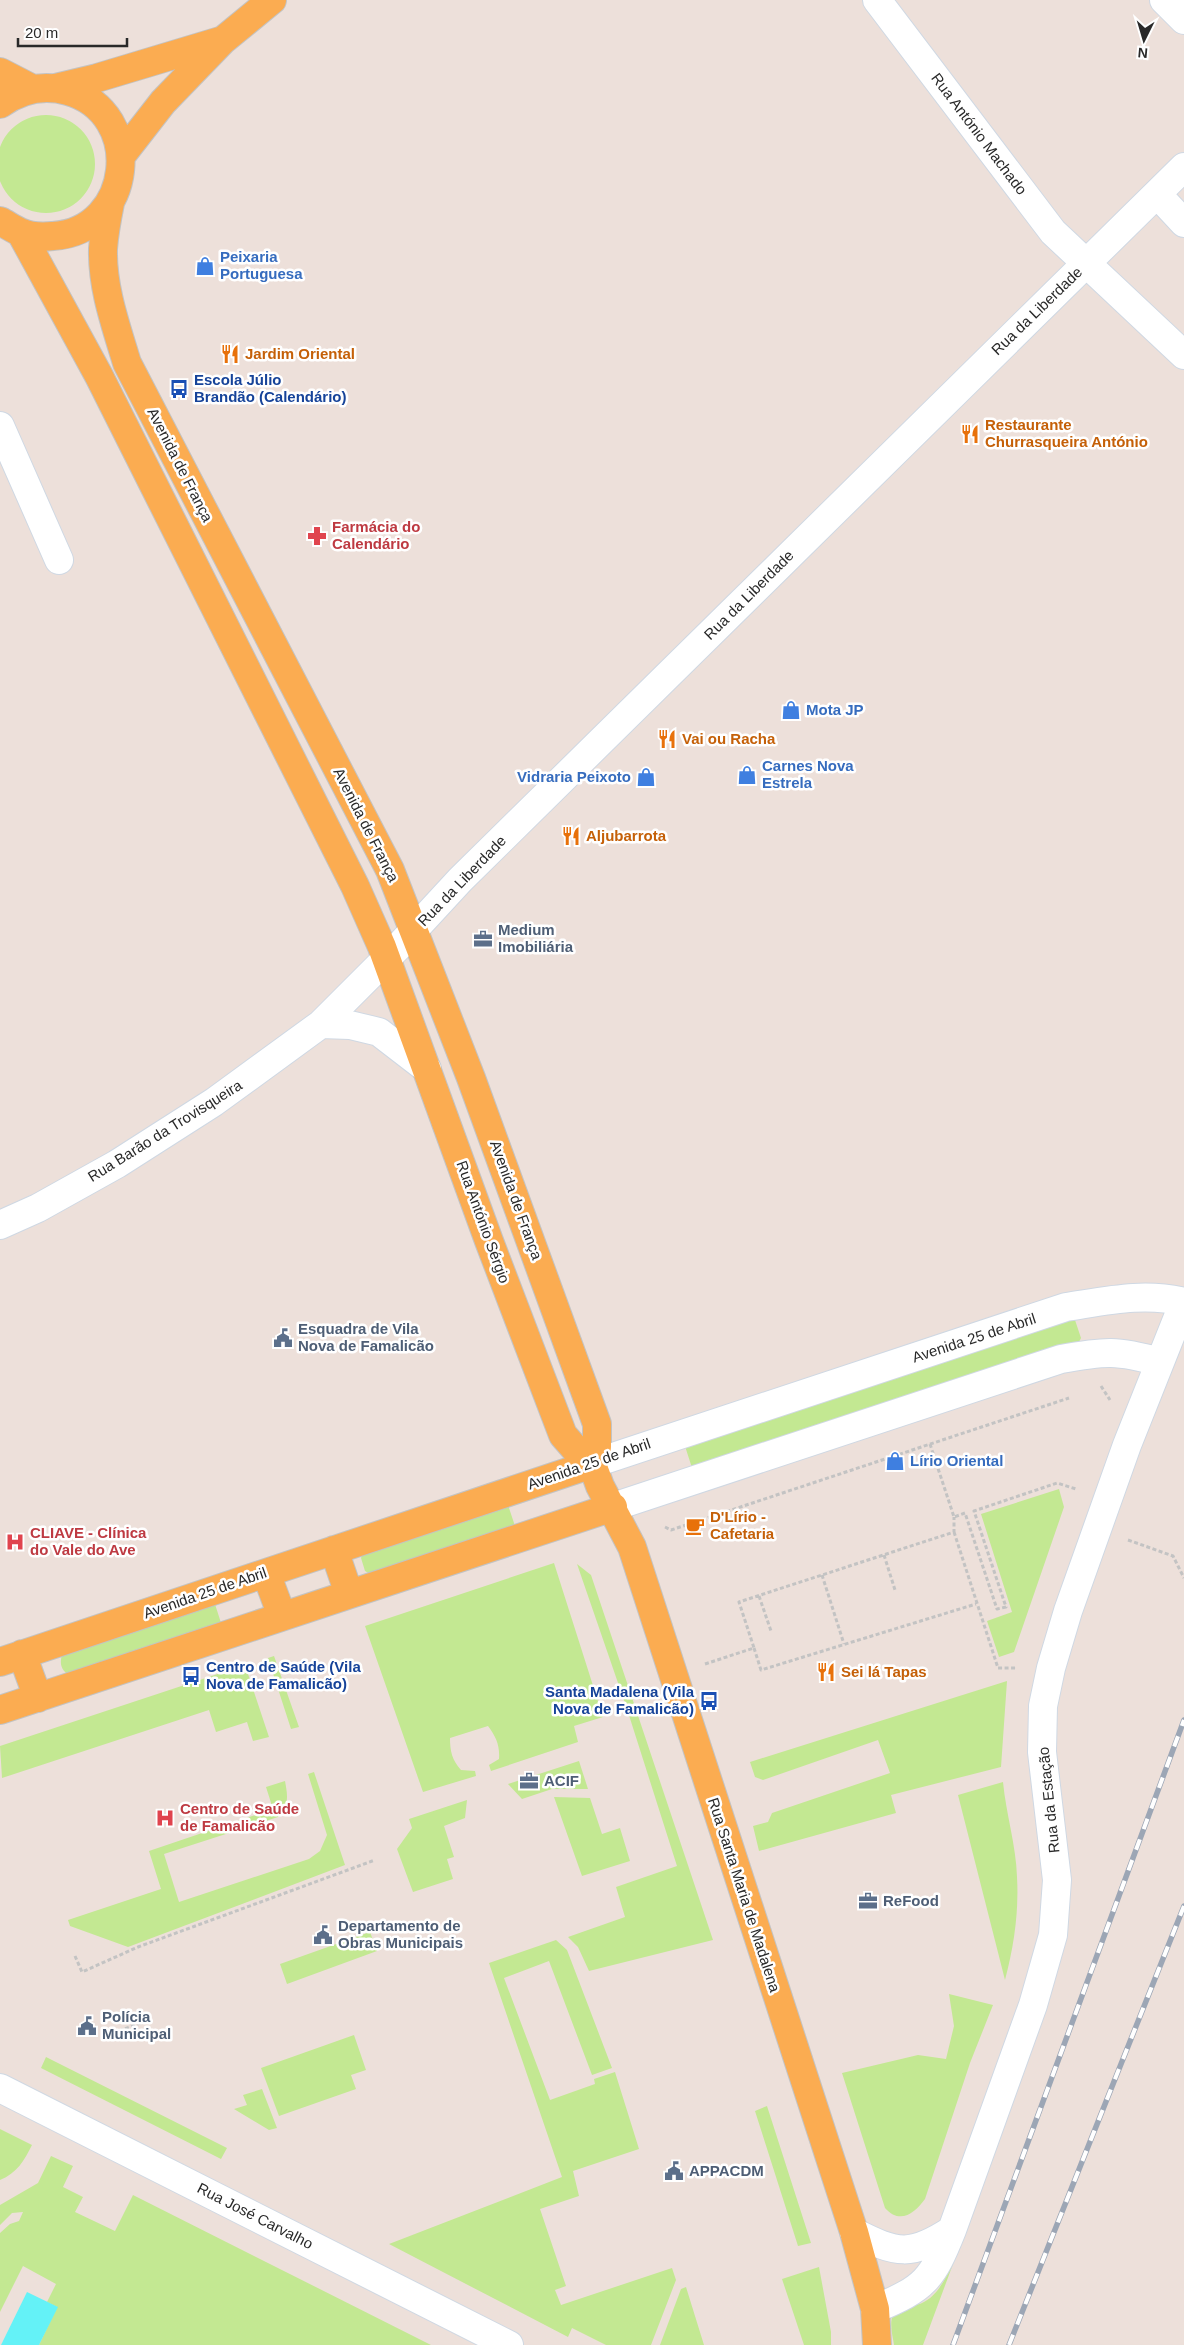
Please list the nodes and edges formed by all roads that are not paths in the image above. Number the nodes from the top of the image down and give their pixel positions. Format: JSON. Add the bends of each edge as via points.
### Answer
{"nodes":[{"id":1,"x":272,"y":0,"type":"edge"},
{"id":2,"x":877,"y":0,"type":"edge"},
{"id":3,"x":1164,"y":0,"type":"edge"},
{"id":4,"x":1184,"y":20,"type":"edge"},
{"id":5,"x":222,"y":41,"type":"junction"},
{"id":6,"x":0,"y":72,"type":"edge"},
{"id":7,"x":43,"y":88,"type":"junction"},
{"id":8,"x":0,"y":104,"type":"edge"},
{"id":9,"x":121,"y":156,"type":"junction"},
{"id":10,"x":1184,"y":167,"type":"edge"},
{"id":11,"x":1157,"y":194,"type":"junction"},
{"id":12,"x":110,"y":203,"type":"junction"},
{"id":13,"x":1184,"y":222,"type":"edge"},
{"id":14,"x":10,"y":227,"type":"edge"},
{"id":15,"x":1087,"y":263,"type":"junction"},
{"id":16,"x":1184,"y":355,"type":"edge"},
{"id":17,"x":0,"y":426,"type":"edge"},
{"id":18,"x":59,"y":560,"type":"dead end"},
{"id":19,"x":414,"y":931,"type":"junction"},
{"id":20,"x":384,"y":953,"type":"junction"},
{"id":21,"x":321,"y":1024,"type":"junction"},
{"id":22,"x":427,"y":1069,"type":"junction"},
{"id":23,"x":0,"y":1225,"type":"edge"},
{"id":24,"x":1184,"y":1302,"type":"edge"},
{"id":25,"x":1158,"y":1367,"type":"junction"},
{"id":26,"x":598,"y":1424,"type":"junction"},
{"id":27,"x":563,"y":1434,"type":"junction"},
{"id":28,"x":638,"y":1448,"type":"junction"},
{"id":29,"x":538,"y":1482,"type":"junction"},
{"id":30,"x":602,"y":1485,"type":"junction"},
{"id":31,"x":334,"y":1550,"type":"junction"},
{"id":32,"x":266,"y":1572,"type":"junction"},
{"id":33,"x":349,"y":1594,"type":"junction"},
{"id":34,"x":282,"y":1616,"type":"junction"},
{"id":35,"x":11,"y":1658,"type":"edge"},
{"id":36,"x":38,"y":1698,"type":"junction"},
{"id":37,"x":0,"y":1710,"type":"edge"},
{"id":38,"x":0,"y":2088,"type":"edge"},
{"id":39,"x":952,"y":2230,"type":"junction"},
{"id":40,"x":854,"y":2232,"type":"junction"},
{"id":41,"x":875,"y":2309,"type":"junction"},
{"id":42,"x":509,"y":2345,"type":"edge"},
{"id":43,"x":877,"y":2345,"type":"edge"}],
"edges":[{"from":1,"to":5,"type":"main road"},
{"from":2,"to":15,"type":"street","name":"Rua António Machado","via":[[1053,232]]},
{"from":3,"to":4,"type":"street"},
{"from":5,"to":7,"type":"main road","via":[[97,78]]},
{"from":5,"to":9,"type":"main road","via":[[163,102]]},
{"from":6,"to":7,"type":"main road","name":"Avenida de França"},
{"from":7,"to":8,"type":"main road","via":[[12,95]]},
{"from":7,"to":9,"type":"main road","name":"Avenida de França","via":[[80,94],[101,110],[115,131]]},
{"from":9,"to":12,"type":"main road","name":"Avenida de França","via":[[121,173]]},
{"from":10,"to":11,"type":"street","name":"Rua da Liberdade"},
{"from":11,"to":13,"type":"street"},
{"from":11,"to":15,"type":"street","name":"Rua da Liberdade"},
{"from":12,"to":14,"type":"main road","name":"Avenida de França","via":[[80,229],[60,236],[40,237]]},
{"from":12,"to":19,"type":"main road","name":"Avenida de França","via":[[103,249],[105,279],[109,305],[127,363],[390,870]]},
{"from":14,"to":20,"type":"main road","name":"Avenida de França","via":[[100,376],[355,886]]},
{"from":15,"to":16,"type":"street","name":"Rua António Machado"},
{"from":15,"to":19,"type":"street","name":"Rua da Liberdade","via":[[460,880]]},
{"from":17,"to":18,"type":"street"},
{"from":19,"to":20,"type":"street","name":"Rua Barão da Trovisqueira"},
{"from":19,"to":26,"type":"main road","name":"Avenida de França"},
{"from":20,"to":21,"type":"street","name":"Rua Barão da Trovisqueira"},
{"from":20,"to":22,"type":"main road","name":"Rua António Sérgio"},
{"from":21,"to":22,"type":"street","via":[[350,1025],[378,1032]]},
{"from":21,"to":23,"type":"street","name":"Rua Barão da Trovisqueira","via":[[214,1102],[133,1153],[38,1208]]},
{"from":22,"to":27,"type":"main road","name":"Rua António Sérgio"},
{"from":24,"to":25,"type":"street","name":"Rua da Estação"},
{"from":24,"to":28,"type":"street","name":"Avenida 25 de Abril","via":[[1144,1296],[1066,1307]]},
{"from":25,"to":30,"type":"street","name":"Avenida 25 de Abril","via":[[1124,1352],[1104,1351],[1061,1359]]},
{"from":25,"to":39,"type":"street","name":"Rua da Estação","via":[[1127,1445],[1051,1668],[1043,1706],[1042,1752],[1057,1880],[1052,1935],[1033,2005]]},
{"from":26,"to":28,"type":"street","via":[[617,1440]]},
{"from":26,"to":30,"type":"main road","name":"Avenida de França","via":[[597,1447]]},
{"from":27,"to":29,"type":"main road","via":[[557,1456]]},
{"from":27,"to":30,"type":"main road","name":"Rua António Sérgio"},
{"from":28,"to":30,"type":"street","name":"Avenida 25 de Abril"},
{"from":29,"to":30,"type":"main road","name":"Avenida 25 de Abril"},
{"from":29,"to":31,"type":"main road","name":"Avenida 25 de Abril"},
{"from":30,"to":33,"type":"main road","name":"Avenida 25 de Abril"},
{"from":30,"to":40,"type":"main road","name":"Rua Santa Maria de Madalena","via":[[632,1547]]},
{"from":31,"to":32,"type":"main road","name":"Avenida 25 de Abril"},
{"from":31,"to":33,"type":"main road"},
{"from":32,"to":34,"type":"main road"},
{"from":32,"to":35,"type":"main road","name":"Avenida 25 de Abril"},
{"from":33,"to":34,"type":"main road","name":"Avenida 25 de Abril"},
{"from":34,"to":36,"type":"main road","name":"Avenida 25 de Abril"},
{"from":35,"to":36,"type":"main road"},
{"from":36,"to":37,"type":"main road","name":"Avenida 25 de Abril"},
{"from":38,"to":42,"type":"street","name":"Rua José Carvalho"},
{"from":39,"to":40,"type":"street","via":[[928,2246],[911,2250],[874,2242]]},
{"from":39,"to":41,"type":"street","name":"Rua da Estação","via":[[935,2269],[925,2283],[910,2294]]},
{"from":40,"to":41,"type":"main road","name":"Rua Santa Maria de Madalena"},
{"from":41,"to":43,"type":"main road"}]}
